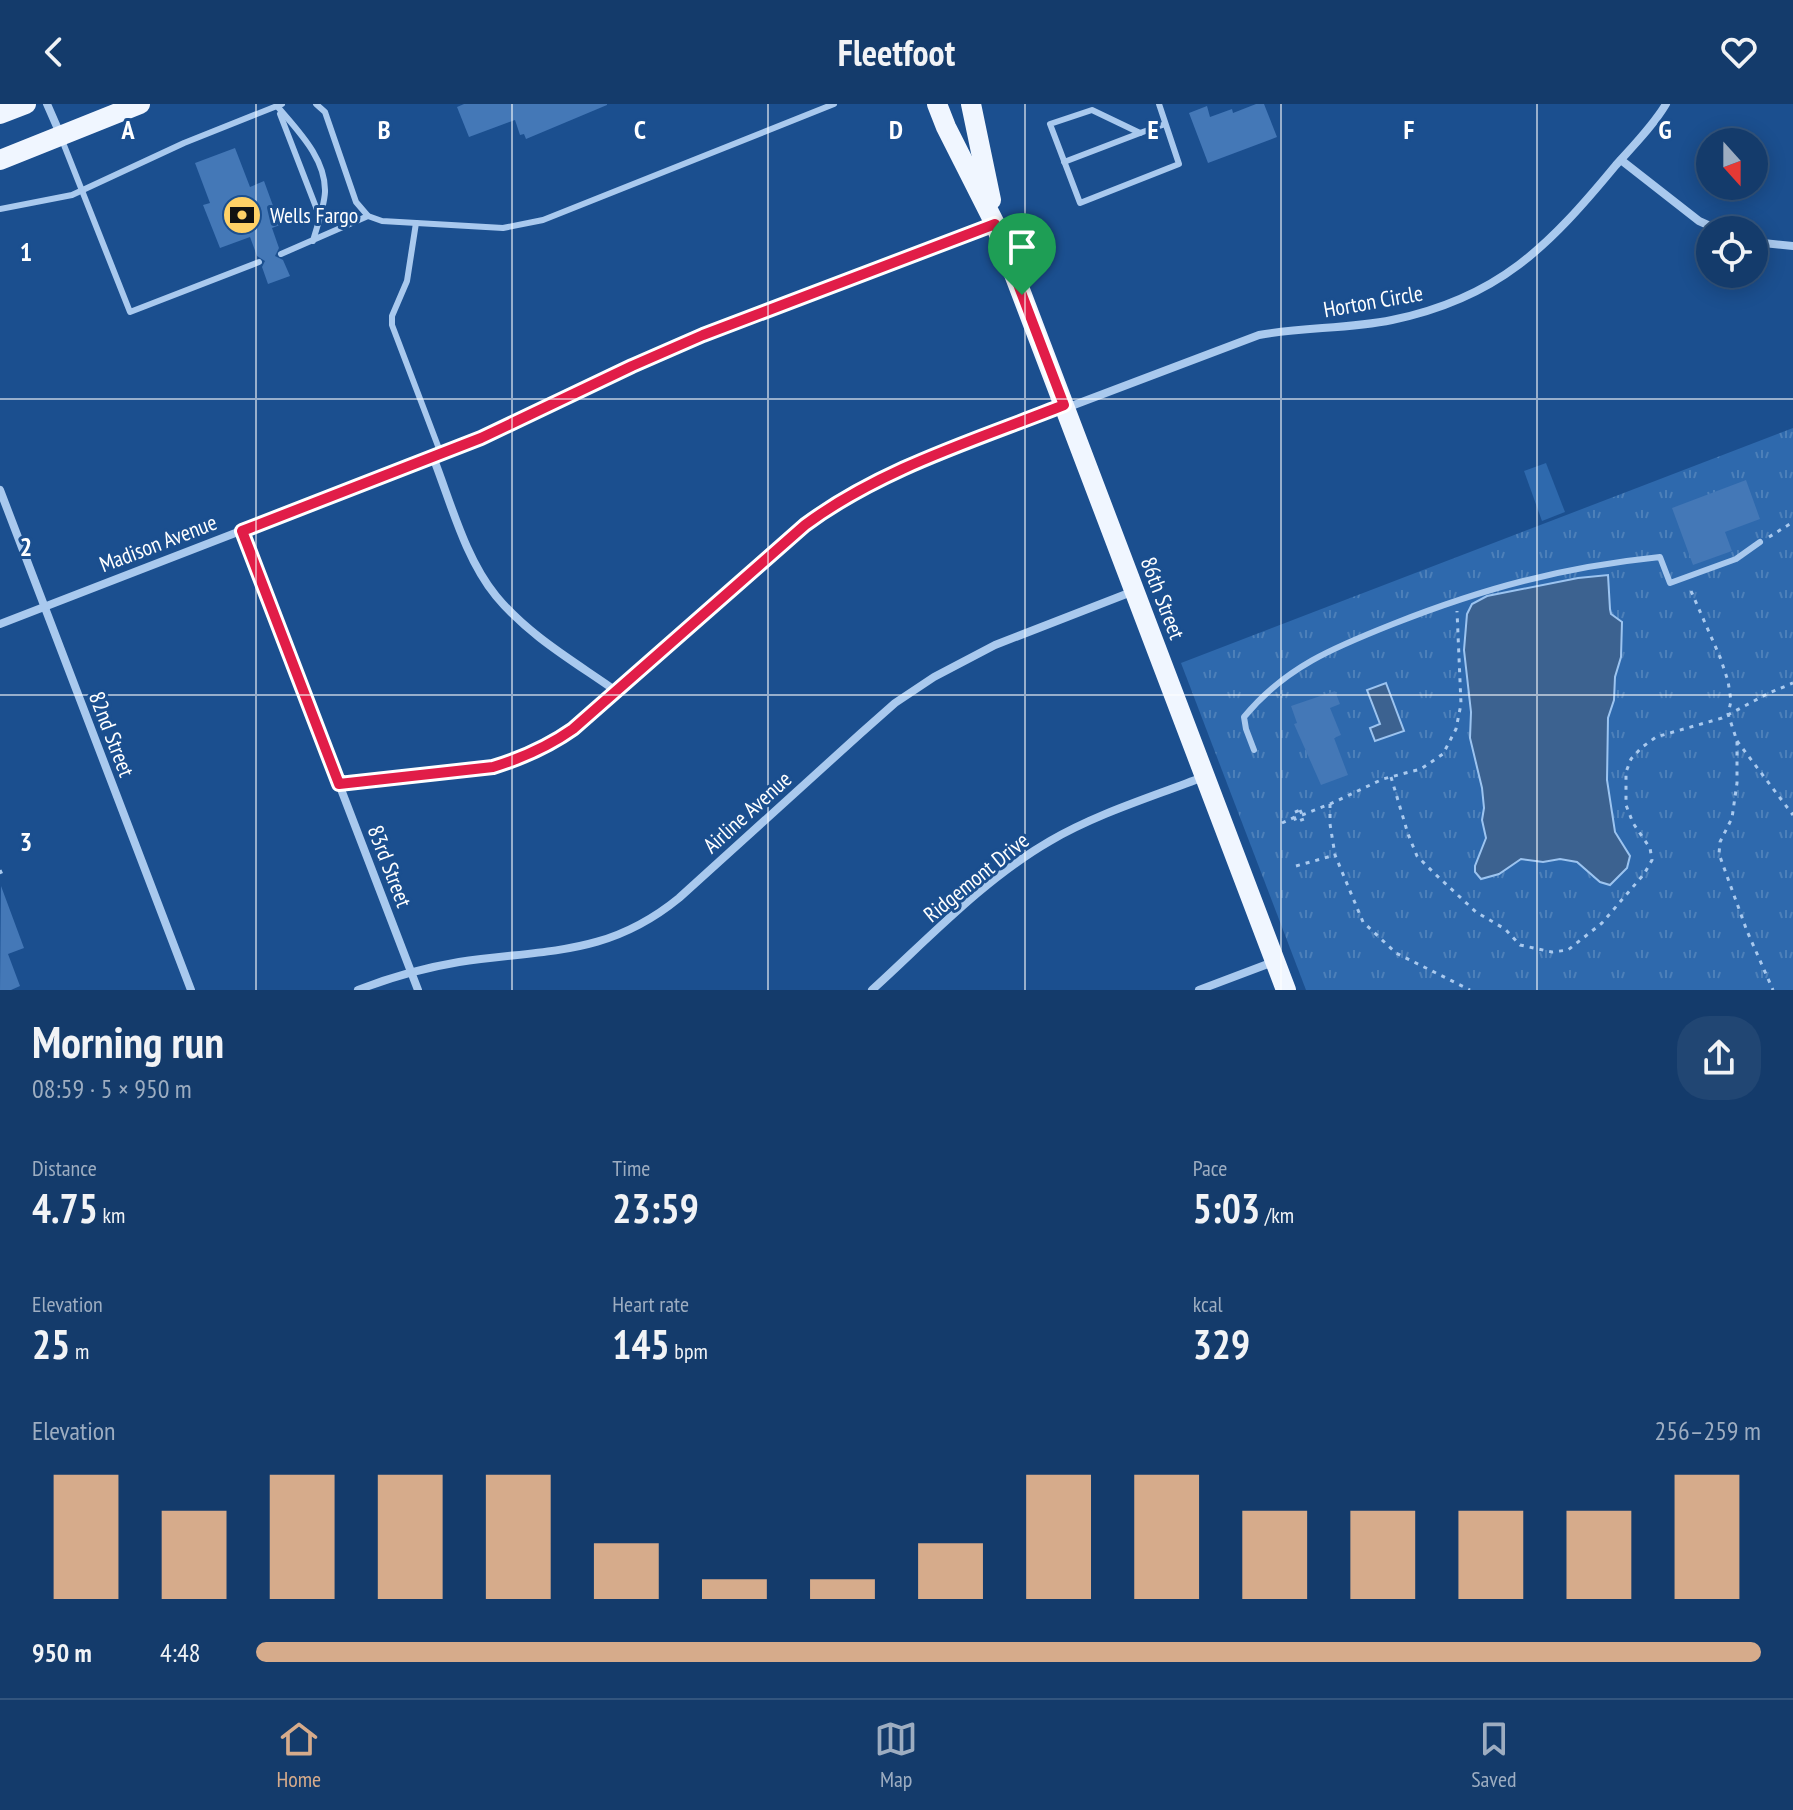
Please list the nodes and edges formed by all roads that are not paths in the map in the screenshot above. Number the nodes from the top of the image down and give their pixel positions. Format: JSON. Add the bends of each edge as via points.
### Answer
{"nodes":[{"id":1,"x":26,"y":104,"type":"edge"},
{"id":2,"x":47,"y":104,"type":"edge"},
{"id":3,"x":140,"y":104,"type":"edge"},
{"id":4,"x":316,"y":104,"type":"edge"},
{"id":5,"x":834,"y":104,"type":"edge"},
{"id":6,"x":937,"y":104,"type":"edge"},
{"id":7,"x":971,"y":104,"type":"edge"},
{"id":8,"x":1159,"y":104,"type":"edge"},
{"id":9,"x":1666,"y":104,"type":"edge"},
{"id":10,"x":279,"y":105,"type":"edge"},
{"id":11,"x":0,"y":114,"type":"edge"},
{"id":12,"x":1165,"y":124,"type":"junction"},
{"id":13,"x":1140,"y":133,"type":"junction"},
{"id":14,"x":61,"y":136,"type":"junction"},
{"id":15,"x":0,"y":160,"type":"edge"},
{"id":16,"x":1621,"y":160,"type":"junction"},
{"id":17,"x":1064,"y":162,"type":"junction"},
{"id":18,"x":83,"y":190,"type":"junction"},
{"id":19,"x":0,"y":209,"type":"edge"},
{"id":20,"x":319,"y":215,"type":"junction"},
{"id":21,"x":368,"y":216,"type":"junction"},
{"id":22,"x":1696,"y":219,"type":"edge"},
{"id":23,"x":416,"y":223,"type":"junction"},
{"id":24,"x":995,"y":224,"type":"junction"},
{"id":25,"x":313,"y":241,"type":"junction"},
{"id":26,"x":1768,"y":243,"type":"edge"},
{"id":27,"x":1793,"y":246,"type":"edge"},
{"id":28,"x":281,"y":254,"type":"dead end"},
{"id":29,"x":259,"y":262,"type":"dead end"},
{"id":30,"x":1065,"y":407,"type":"junction"},
{"id":31,"x":437,"y":456,"type":"junction"},
{"id":32,"x":0,"y":490,"type":"edge"},
{"id":33,"x":242,"y":531,"type":"junction"},
{"id":34,"x":1760,"y":542,"type":"road end"},
{"id":35,"x":1135,"y":591,"type":"junction"},
{"id":36,"x":44,"y":607,"type":"junction"},
{"id":37,"x":0,"y":624,"type":"edge"},
{"id":38,"x":616,"y":691,"type":"junction"},
{"id":39,"x":1254,"y":750,"type":"dead end"},
{"id":40,"x":1205,"y":777,"type":"junction"},
{"id":41,"x":339,"y":784,"type":"junction"},
{"id":42,"x":1275,"y":961,"type":"junction"},
{"id":43,"x":411,"y":971,"type":"junction"},
{"id":44,"x":191,"y":990,"type":"edge"},
{"id":45,"x":358,"y":990,"type":"edge"},
{"id":46,"x":418,"y":990,"type":"edge"},
{"id":47,"x":872,"y":990,"type":"edge"},
{"id":48,"x":1199,"y":990,"type":"edge"},
{"id":49,"x":1286,"y":990,"type":"edge"}],
"edges":[{"from":1,"to":11,"type":"main road"},
{"from":2,"to":14,"type":"street"},
{"from":3,"to":14,"type":"main road"},
{"from":4,"to":21,"type":"lane","via":[[325,112],[356,202]]},
{"from":5,"to":23,"type":"lane","via":[[530,224],[503,228]]},
{"from":6,"to":24,"type":"main road","name":"86th Street"},
{"from":7,"to":24,"type":"main road","name":"86th Street"},
{"from":8,"to":12,"type":"lane"},
{"from":9,"to":16,"type":"street","name":"Horton Circle"},
{"from":10,"to":18,"type":"lane"},
{"from":10,"to":20,"type":"lane"},
{"from":10,"to":20,"type":"lane","via":[[317,160],[325,194]]},
{"from":12,"to":13,"type":"lane"},
{"from":12,"to":17,"type":"lane","via":[[1179,164],[1080,203]]},
{"from":13,"to":17,"type":"lane"},
{"from":13,"to":17,"type":"lane","via":[[1092,110],[1050,124]]},
{"from":14,"to":15,"type":"main road"},
{"from":14,"to":18,"type":"lane"},
{"from":16,"to":22,"type":"street"},
{"from":16,"to":30,"type":"street","name":"Horton Circle","via":[[1542,249],[1460,299],[1393,320],[1259,335]]},
{"from":18,"to":19,"type":"lane"},
{"from":18,"to":29,"type":"lane","via":[[130,312]]},
{"from":20,"to":25,"type":"lane"},
{"from":21,"to":23,"type":"lane"},
{"from":21,"to":25,"type":"lane"},
{"from":23,"to":31,"type":"lane","via":[[407,281],[392,325]]},
{"from":24,"to":30,"type":"main road","name":"86th Street"},
{"from":24,"to":31,"type":"street","name":"Madison Avenue","via":[[703,335]]},
{"from":25,"to":28,"type":"lane"},
{"from":26,"to":27,"type":"street"},
{"from":30,"to":35,"type":"main road","name":"86th Street"},
{"from":30,"to":38,"type":"street","name":"Horton Circle","via":[[896,472],[834,504]]},
{"from":31,"to":33,"type":"street","name":"Madison Avenue"},
{"from":31,"to":38,"type":"street","via":[[465,540],[497,597],[527,628]]},
{"from":32,"to":36,"type":"street","name":"82nd Street"},
{"from":33,"to":36,"type":"street","name":"Madison Avenue"},
{"from":33,"to":41,"type":"street","name":"83rd Street"},
{"from":34,"to":39,"type":"lane","via":[[1736,559],[1670,583],[1660,557],[1517,580],[1324,652],[1290,673],[1244,717]]},
{"from":35,"to":40,"type":"main road","name":"86th Street"},
{"from":35,"to":43,"type":"street","name":"Airline Avenue","via":[[995,645],[895,703],[679,898],[624,934],[583,948]]},
{"from":36,"to":37,"type":"street","name":"Madison Avenue"},
{"from":36,"to":44,"type":"street","name":"82nd Street"},
{"from":38,"to":41,"type":"street","name":"Horton Circle","via":[[564,735],[515,760]]},
{"from":40,"to":42,"type":"main road","name":"86th Street"},
{"from":40,"to":47,"type":"street","name":"Ridgemont Drive","via":[[1049,841],[980,893]]},
{"from":41,"to":43,"type":"street","name":"83rd Street"},
{"from":42,"to":48,"type":"street"},
{"from":42,"to":49,"type":"main road","name":"86th Street"},
{"from":43,"to":45,"type":"street","name":"Airline Avenue"},
{"from":43,"to":46,"type":"street","name":"83rd Street"}]}
